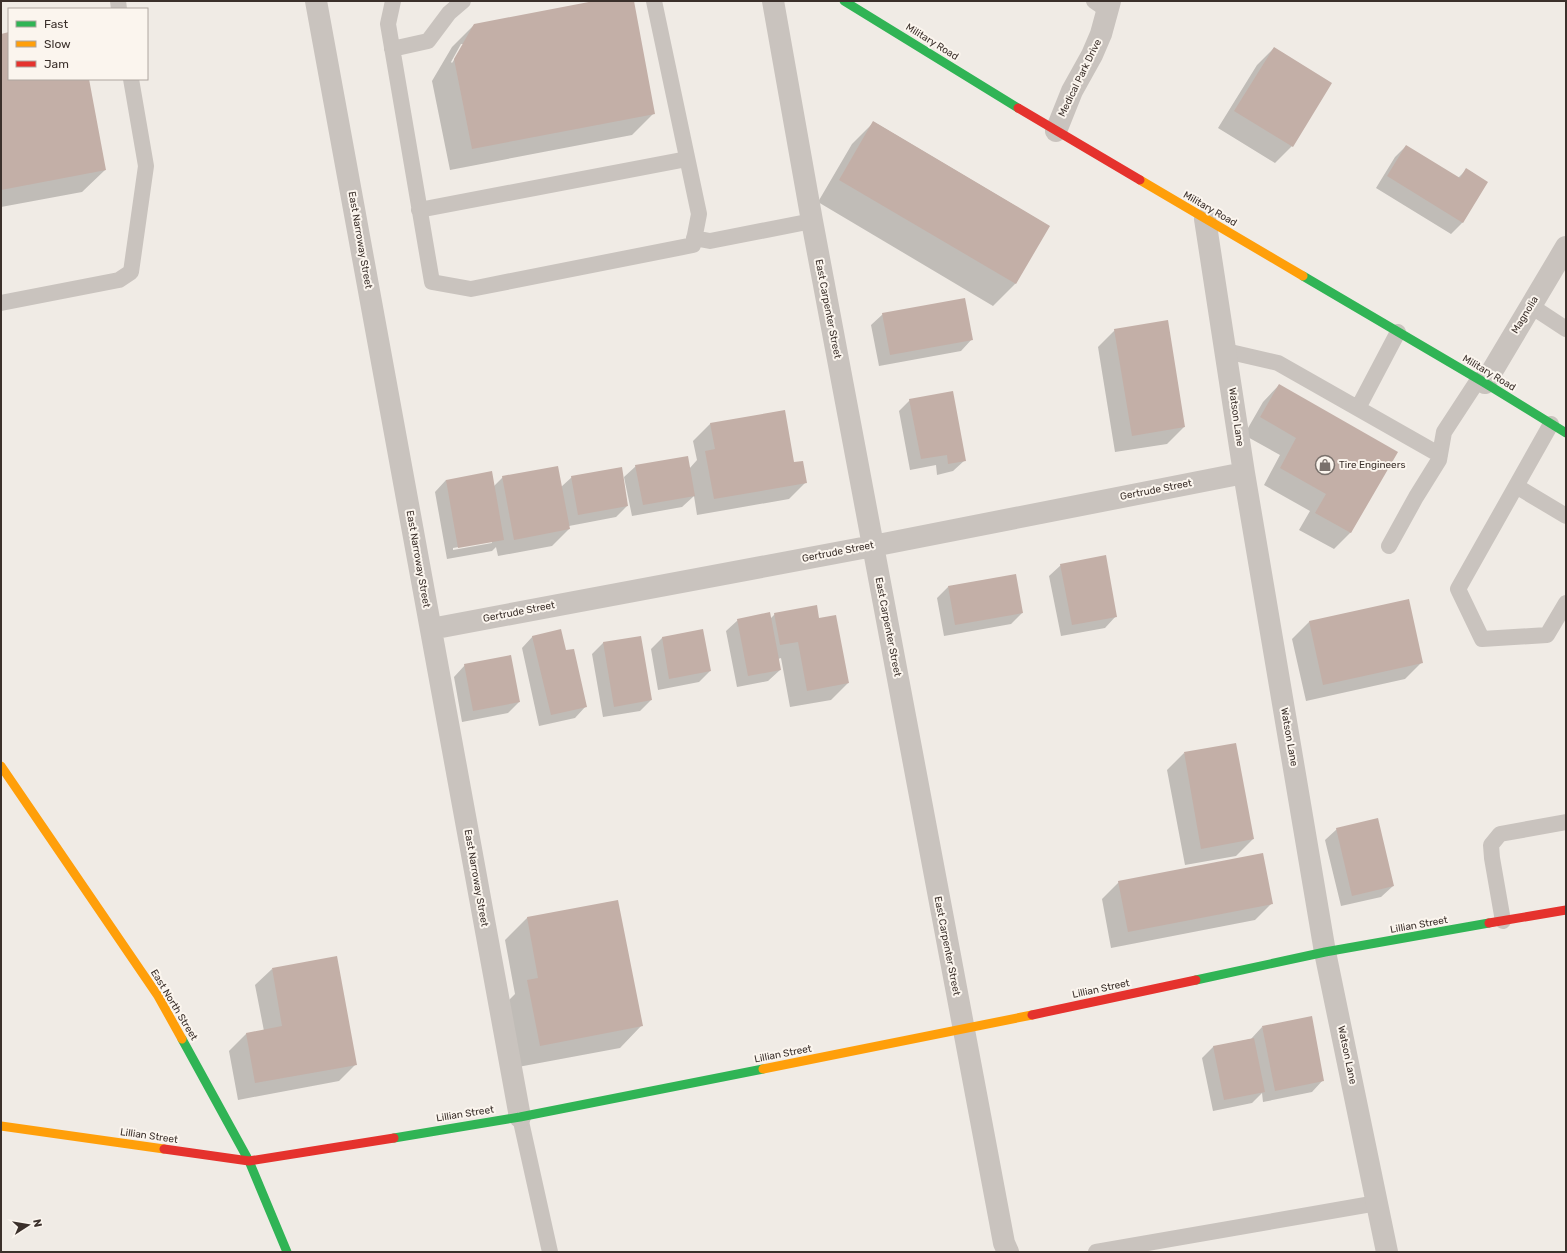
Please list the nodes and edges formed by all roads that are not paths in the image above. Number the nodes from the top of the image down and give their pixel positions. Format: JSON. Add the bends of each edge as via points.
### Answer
{"nodes":[{"id":1,"x":316,"y":1,"type":"edge"},
{"id":2,"x":393,"y":1,"type":"edge"},
{"id":3,"x":463,"y":1,"type":"edge"},
{"id":4,"x":654,"y":1,"type":"edge"},
{"id":5,"x":774,"y":1,"type":"edge"},
{"id":6,"x":844,"y":1,"type":"edge"},
{"id":7,"x":1103,"y":4,"type":"edge"},
{"id":8,"x":392,"y":49,"type":"junction"},
{"id":9,"x":131,"y":80,"type":"edge"},
{"id":10,"x":1056,"y":131,"type":"junction"},
{"id":11,"x":687,"y":159,"type":"junction"},
{"id":12,"x":419,"y":210,"type":"junction"},
{"id":13,"x":1205,"y":219,"type":"junction"},
{"id":14,"x":812,"y":221,"type":"junction"},
{"id":15,"x":694,"y":238,"type":"junction"},
{"id":16,"x":1566,"y":247,"type":"edge"},
{"id":17,"x":1,"y":303,"type":"edge"},
{"id":18,"x":1531,"y":306,"type":"junction"},
{"id":19,"x":1566,"y":329,"type":"edge"},
{"id":20,"x":1398,"y":332,"type":"junction"},
{"id":21,"x":1226,"y":352,"type":"junction"},
{"id":22,"x":1481,"y":381,"type":"junction"},
{"id":23,"x":1358,"y":408,"type":"junction"},
{"id":24,"x":1551,"y":424,"type":"junction"},
{"id":25,"x":1566,"y":433,"type":"edge"},
{"id":26,"x":1440,"y":454,"type":"junction"},
{"id":27,"x":1244,"y":473,"type":"junction"},
{"id":28,"x":1516,"y":486,"type":"junction"},
{"id":29,"x":1566,"y":516,"type":"edge"},
{"id":30,"x":873,"y":546,"type":"junction"},
{"id":31,"x":1389,"y":546,"type":"dead end"},
{"id":32,"x":1566,"y":603,"type":"edge"},
{"id":33,"x":431,"y":629,"type":"junction"},
{"id":34,"x":1,"y":766,"type":"edge"},
{"id":35,"x":1566,"y":822,"type":"edge"},
{"id":36,"x":1566,"y":910,"type":"edge"},
{"id":37,"x":1503,"y":921,"type":"junction"},
{"id":38,"x":1325,"y":952,"type":"junction"},
{"id":39,"x":963,"y":1030,"type":"junction"},
{"id":40,"x":520,"y":1117,"type":"junction"},
{"id":41,"x":1,"y":1126,"type":"edge"},
{"id":42,"x":249,"y":1161,"type":"junction"},
{"id":43,"x":1377,"y":1203,"type":"junction"},
{"id":44,"x":286,"y":1252,"type":"edge"},
{"id":45,"x":550,"y":1252,"type":"edge"},
{"id":46,"x":1008,"y":1252,"type":"edge"},
{"id":47,"x":1096,"y":1252,"type":"edge"},
{"id":48,"x":1387,"y":1252,"type":"edge"}],
"edges":[{"from":1,"to":33,"type":"street","name":"East Narroway Street"},
{"from":2,"to":8,"type":"lane","via":[[388,24]]},
{"from":3,"to":8,"type":"lane","via":[[449,13],[428,41]]},
{"from":4,"to":11,"type":"lane"},
{"from":5,"to":14,"type":"street","name":"East Carpenter Street"},
{"from":6,"to":10,"type":"street","name":"Military Road"},
{"from":7,"to":10,"type":"street","name":"Medical Park Drive","via":[[1101,34],[1072,91]]},
{"from":8,"to":12,"type":"lane"},
{"from":9,"to":17,"type":"lane","via":[[146,166],[131,272],[119,280]]},
{"from":10,"to":13,"type":"street","name":"Military Road"},
{"from":11,"to":12,"type":"lane"},
{"from":11,"to":15,"type":"lane","via":[[699,214]]},
{"from":12,"to":15,"type":"lane","via":[[432,282],[471,289],[693,245]]},
{"from":13,"to":20,"type":"street","name":"Military Road"},
{"from":13,"to":21,"type":"street","name":"Watson Lane"},
{"from":14,"to":15,"type":"lane","via":[[710,241]]},
{"from":14,"to":30,"type":"street","name":"East Carpenter Street"},
{"from":16,"to":18,"type":"street","name":"Magnolia"},
{"from":18,"to":19,"type":"lane"},
{"from":18,"to":22,"type":"street","name":"Magnolia"},
{"from":20,"to":22,"type":"street","name":"Military Road"},
{"from":20,"to":23,"type":"lane"},
{"from":21,"to":23,"type":"lane","via":[[1278,363]]},
{"from":21,"to":27,"type":"street","name":"Watson Lane"},
{"from":22,"to":24,"type":"street","name":"Military Road"},
{"from":22,"to":26,"type":"lane","via":[[1444,432]]},
{"from":23,"to":26,"type":"lane"},
{"from":24,"to":25,"type":"street","name":"Military Road"},
{"from":24,"to":28,"type":"lane"},
{"from":26,"to":31,"type":"lane","via":[[1439,460]]},
{"from":27,"to":30,"type":"street","name":"Gertrude Street"},
{"from":27,"to":38,"type":"street","name":"Watson Lane"},
{"from":28,"to":29,"type":"lane"},
{"from":28,"to":32,"type":"lane","via":[[1458,589],[1482,639],[1547,634]]},
{"from":30,"to":33,"type":"street","name":"Gertrude Street"},
{"from":30,"to":39,"type":"street","name":"East Carpenter Street"},
{"from":33,"to":40,"type":"street","name":"East Narroway Street"},
{"from":34,"to":42,"type":"street","name":"East North Street","via":[[158,996]]},
{"from":35,"to":37,"type":"lane","via":[[1500,834],[1491,845]]},
{"from":36,"to":37,"type":"street","name":"Lillian Street"},
{"from":37,"to":38,"type":"street","name":"Lillian Street"},
{"from":38,"to":39,"type":"street","name":"Lillian Street"},
{"from":38,"to":43,"type":"street","name":"Watson Lane"},
{"from":39,"to":40,"type":"street","name":"Lillian Street"},
{"from":39,"to":46,"type":"street","name":"East Carpenter Street"},
{"from":40,"to":42,"type":"street","name":"Lillian Street"},
{"from":40,"to":45,"type":"lane"},
{"from":41,"to":42,"type":"street","name":"Lillian Street"},
{"from":42,"to":44,"type":"street","name":"East North Street"},
{"from":43,"to":47,"type":"lane"},
{"from":43,"to":48,"type":"street","name":"Watson Lane"}]}
